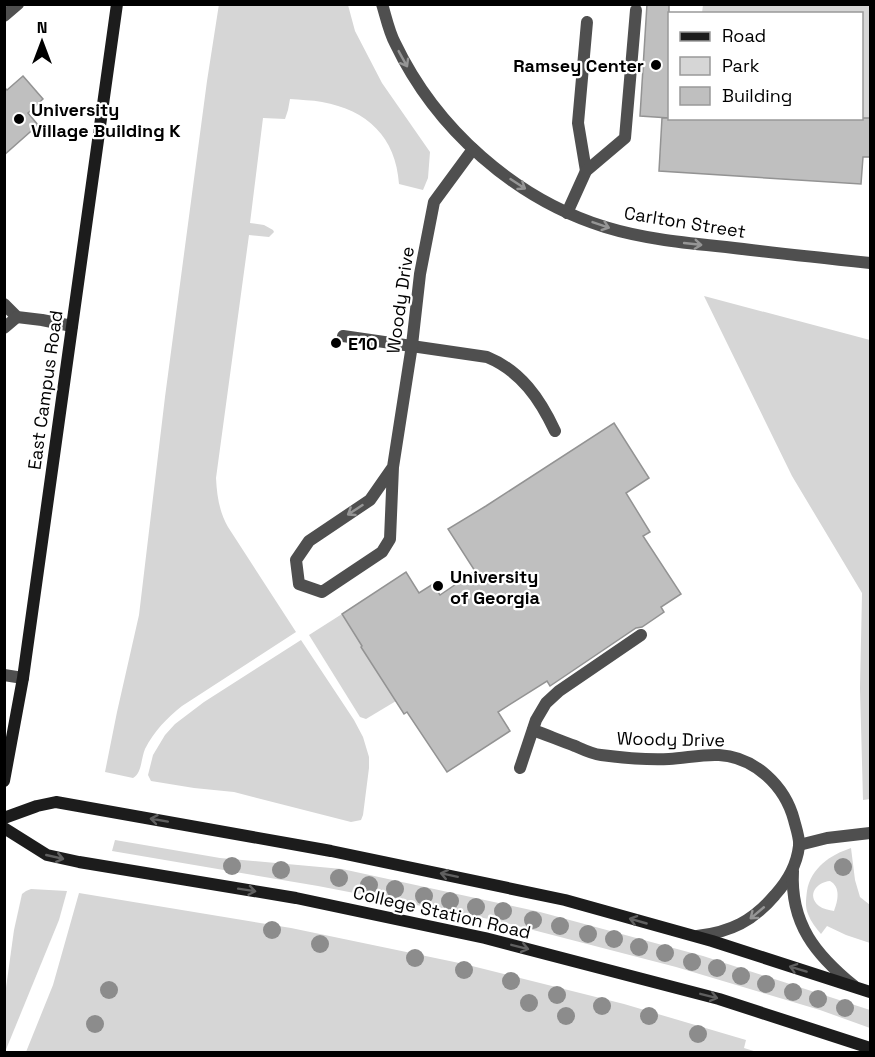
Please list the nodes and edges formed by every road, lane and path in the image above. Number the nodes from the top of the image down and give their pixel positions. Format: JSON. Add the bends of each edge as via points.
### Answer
{"nodes":[{"id":1,"x":18,"y":4,"type":"edge"},
{"id":2,"x":117,"y":4,"type":"edge"},
{"id":3,"x":382,"y":4,"type":"edge"},
{"id":4,"x":636,"y":10,"type":"dead end"},
{"id":5,"x":4,"y":16,"type":"edge"},
{"id":6,"x":587,"y":22,"type":"dead end"},
{"id":7,"x":472,"y":149,"type":"junction"},
{"id":8,"x":586,"y":171,"type":"junction"},
{"id":9,"x":567,"y":213,"type":"junction"},
{"id":10,"x":870,"y":263,"type":"edge"},
{"id":11,"x":4,"y":304,"type":"edge"},
{"id":12,"x":17,"y":317,"type":"junction"},
{"id":13,"x":72,"y":326,"type":"junction"},
{"id":14,"x":4,"y":328,"type":"edge"},
{"id":15,"x":343,"y":336,"type":"dead end"},
{"id":16,"x":412,"y":345,"type":"junction"},
{"id":17,"x":555,"y":431,"type":"dead end"},
{"id":18,"x":393,"y":467,"type":"junction"},
{"id":19,"x":641,"y":635,"type":"dead end"},
{"id":20,"x":4,"y":675,"type":"edge"},
{"id":21,"x":23,"y":678,"type":"junction"},
{"id":22,"x":533,"y":730,"type":"junction"},
{"id":23,"x":520,"y":768,"type":"dead end"},
{"id":24,"x":4,"y":781,"type":"edge"},
{"id":25,"x":4,"y":818,"type":"edge"},
{"id":26,"x":4,"y":828,"type":"edge"},
{"id":27,"x":870,"y":833,"type":"edge"},
{"id":28,"x":799,"y":845,"type":"junction"},
{"id":29,"x":793,"y":868,"type":"junction"},
{"id":30,"x":695,"y":937,"type":"junction"},
{"id":31,"x":854,"y":986,"type":"junction"},
{"id":32,"x":870,"y":992,"type":"edge"},
{"id":33,"x":870,"y":1048,"type":"edge"}],
"edges":[{"from":1,"to":5,"type":"street"},
{"from":2,"to":13,"type":"main road","name":"East Campus Road"},
{"from":3,"to":7,"type":"street","name":"Carlton Street","one_way":true,"via":[[394,42],[414,78]]},
{"from":4,"to":8,"type":"street","via":[[625,138]]},
{"from":6,"to":8,"type":"street","via":[[578,123]]},
{"from":7,"to":9,"type":"street","name":"Carlton Street","one_way":true,"via":[[514,183]]},
{"from":7,"to":16,"type":"street","name":"Woody Drive","via":[[434,202]]},
{"from":8,"to":9,"type":"street"},
{"from":9,"to":10,"type":"street","name":"Carlton Street","one_way":true,"via":[[664,241]]},
{"from":11,"to":12,"type":"street"},
{"from":12,"to":13,"type":"street"},
{"from":12,"to":14,"type":"street"},
{"from":13,"to":21,"type":"main road","name":"East Campus Road"},
{"from":15,"to":16,"type":"street"},
{"from":16,"to":17,"type":"street","via":[[487,357],[503,365],[528,386]]},
{"from":16,"to":18,"type":"street","name":"Woody Drive"},
{"from":18,"to":18,"type":"street","name":"Woody Drive","one_way":true,"via":[[370,500],[309,541],[296,560],[299,584],[322,591],[382,552],[390,539]]},
{"from":19,"to":22,"type":"street","via":[[552,697],[538,715]]},
{"from":20,"to":21,"type":"street"},
{"from":21,"to":24,"type":"main road","name":"East Campus Road"},
{"from":22,"to":23,"type":"street"},
{"from":22,"to":28,"type":"street","name":"Woody Drive","via":[[597,755],[670,759],[720,755],[745,761],[766,775],[785,797]]},
{"from":30,"to":25,"type":"main road","name":"College Station Road","one_way":true,"via":[[565,900],[368,858],[91,808],[56,802]]},
{"from":26,"to":33,"type":"main road","name":"College Station Road","one_way":true,"via":[[46,855],[296,898],[485,938],[719,999]]},
{"from":27,"to":28,"type":"street"},
{"from":28,"to":29,"type":"street"},
{"from":29,"to":30,"type":"street","one_way":true,"via":[[770,902],[746,922],[731,930]]},
{"from":29,"to":31,"type":"street","via":[[792,892],[807,936],[833,969]]},
{"from":31,"to":30,"type":"main road","name":"College Station Road","one_way":true},
{"from":31,"to":32,"type":"main road","name":"College Station Road"}]}
